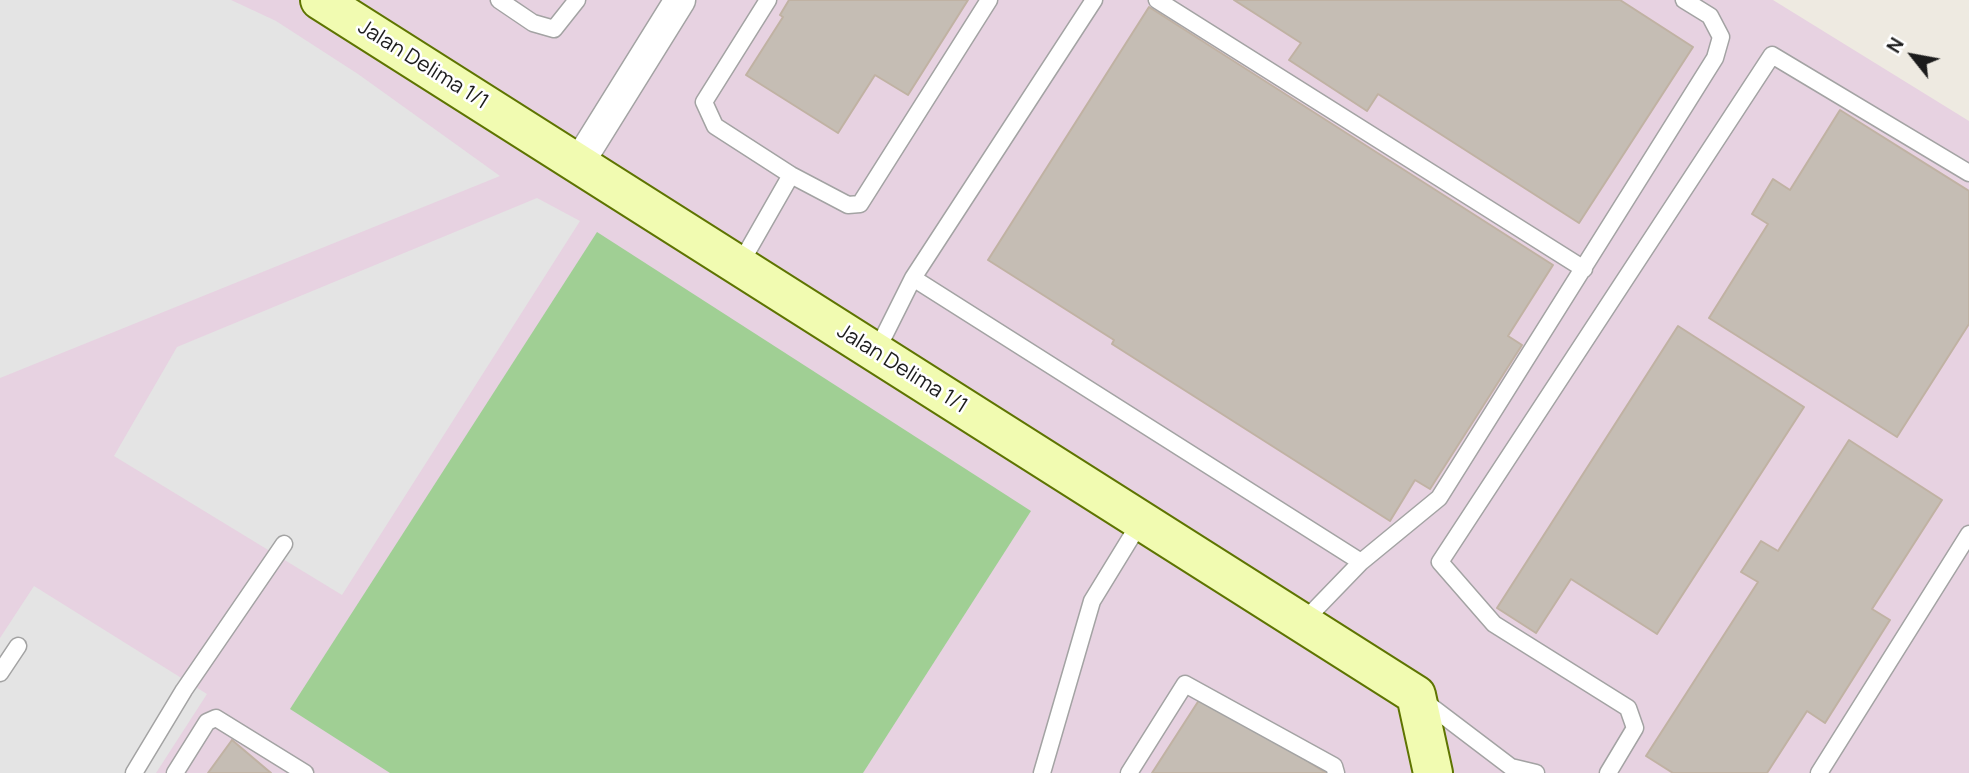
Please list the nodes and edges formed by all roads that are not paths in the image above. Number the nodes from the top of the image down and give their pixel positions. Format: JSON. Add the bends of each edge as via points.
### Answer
{"nodes":[{"id":1,"x":320,"y":0,"type":"edge"},
{"id":2,"x":499,"y":0,"type":"edge"},
{"id":3,"x":577,"y":0,"type":"edge"},
{"id":4,"x":680,"y":0,"type":"edge"},
{"id":5,"x":768,"y":0,"type":"edge"},
{"id":6,"x":989,"y":0,"type":"edge"},
{"id":7,"x":1094,"y":0,"type":"edge"},
{"id":8,"x":1157,"y":0,"type":"edge"},
{"id":9,"x":1684,"y":0,"type":"edge"},
{"id":10,"x":578,"y":164,"type":"junction"},
{"id":11,"x":1969,"y":173,"type":"edge"},
{"id":12,"x":791,"y":175,"type":"junction"},
{"id":13,"x":739,"y":266,"type":"junction"},
{"id":14,"x":1584,"y":269,"type":"junction"},
{"id":15,"x":913,"y":278,"type":"junction"},
{"id":16,"x":876,"y":352,"type":"junction"},
{"id":17,"x":1141,"y":521,"type":"junction"},
{"id":18,"x":1969,"y":534,"type":"edge"},
{"id":19,"x":284,"y":544,"type":"dead end"},
{"id":20,"x":1362,"y":562,"type":"junction"},
{"id":21,"x":1302,"y":623,"type":"junction"},
{"id":22,"x":18,"y":646,"type":"dead end"},
{"id":23,"x":0,"y":673,"type":"edge"},
{"id":24,"x":1416,"y":695,"type":"junction"},
{"id":25,"x":1508,"y":770,"type":"edge"},
{"id":26,"x":134,"y":773,"type":"edge"},
{"id":27,"x":175,"y":773,"type":"edge"},
{"id":28,"x":305,"y":773,"type":"edge"},
{"id":29,"x":1042,"y":773,"type":"edge"},
{"id":30,"x":1129,"y":773,"type":"edge"},
{"id":31,"x":1336,"y":773,"type":"edge"},
{"id":32,"x":1433,"y":773,"type":"edge"},
{"id":33,"x":1536,"y":773,"type":"edge"},
{"id":34,"x":1608,"y":773,"type":"edge"},
{"id":35,"x":1819,"y":773,"type":"edge"}],
"edges":[{"from":1,"to":10,"type":"street","name":"Jalan Delima 1/1"},
{"from":2,"to":3,"type":"lane","via":[[533,23],[554,29]]},
{"from":4,"to":10,"type":"street"},
{"from":5,"to":12,"type":"lane","via":[[704,102],[715,126]]},
{"from":6,"to":12,"type":"lane","via":[[860,204],[848,205]]},
{"from":7,"to":15,"type":"lane"},
{"from":8,"to":14,"type":"lane"},
{"from":9,"to":14,"type":"lane","via":[[1710,16],[1721,37],[1715,58]]},
{"from":10,"to":13,"type":"street","name":"Jalan Delima 1/1"},
{"from":11,"to":34,"type":"lane","via":[[1772,55],[1440,562],[1494,624],[1628,708],[1634,728]]},
{"from":12,"to":13,"type":"lane"},
{"from":13,"to":16,"type":"street","name":"Jalan Delima 1/1"},
{"from":14,"to":20,"type":"lane","via":[[1439,498]]},
{"from":15,"to":16,"type":"lane"},
{"from":15,"to":20,"type":"lane"},
{"from":16,"to":17,"type":"street","name":"Jalan Delima 1/1"},
{"from":17,"to":21,"type":"street","name":"Jalan Delima 1/1"},
{"from":17,"to":29,"type":"lane","via":[[1092,601]]},
{"from":18,"to":35,"type":"lane"},
{"from":19,"to":26,"type":"lane","via":[[184,690]]},
{"from":20,"to":21,"type":"lane"},
{"from":21,"to":24,"type":"street","name":"Jalan Delima 1/1"},
{"from":22,"to":23,"type":"lane"},
{"from":24,"to":25,"type":"lane"},
{"from":24,"to":32,"type":"street"},
{"from":25,"to":33,"type":"lane"},
{"from":27,"to":28,"type":"lane","via":[[207,722],[216,718]]},
{"from":30,"to":31,"type":"lane","via":[[1185,684],[1334,766]]}]}
